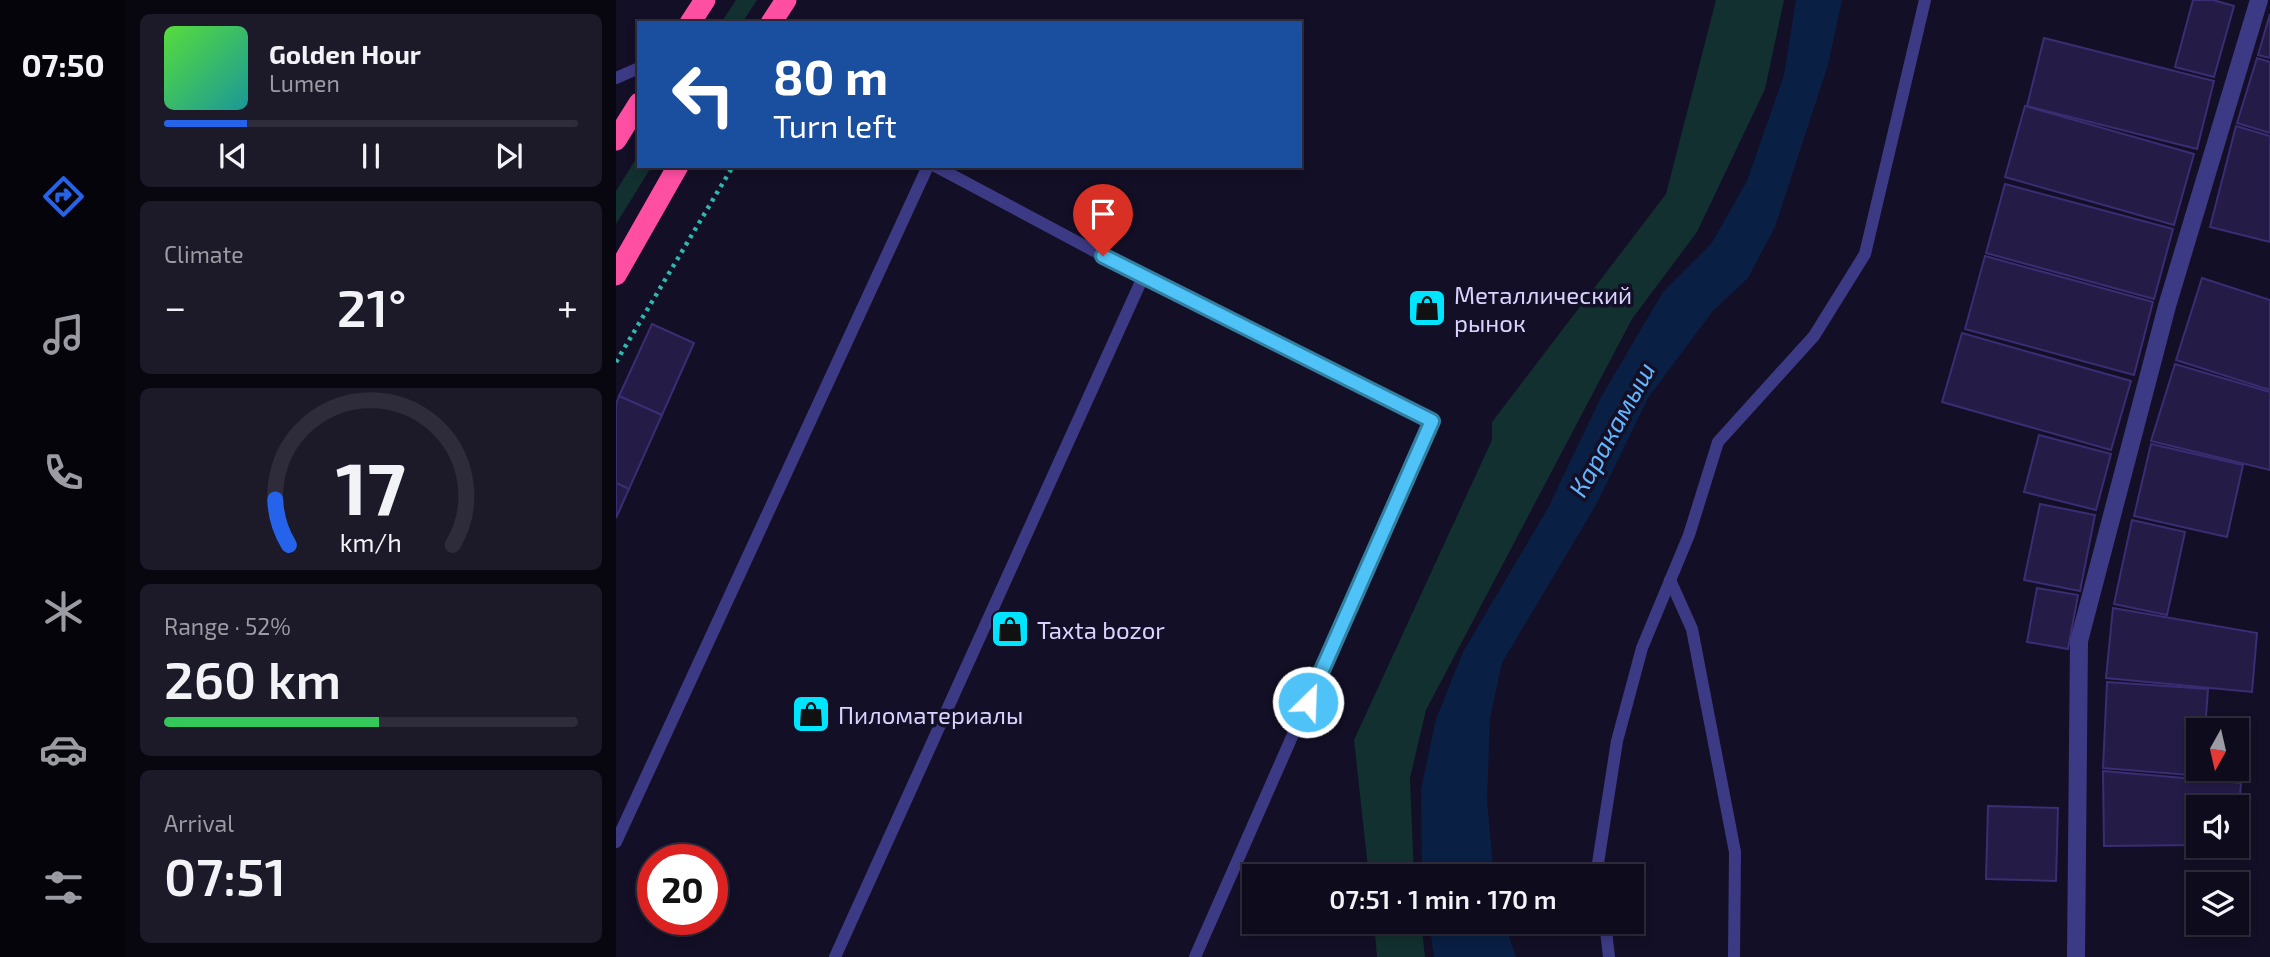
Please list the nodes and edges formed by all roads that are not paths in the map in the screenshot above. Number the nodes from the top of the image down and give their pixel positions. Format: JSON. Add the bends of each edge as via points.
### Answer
{"nodes":[{"id":1,"x":705,"y":0,"type":"edge"},
{"id":2,"x":786,"y":0,"type":"edge"},
{"id":3,"x":1925,"y":0,"type":"edge"},
{"id":4,"x":2259,"y":0,"type":"edge"},
{"id":5,"x":691,"y":21,"type":"edge"},
{"id":6,"x":772,"y":21,"type":"edge"},
{"id":7,"x":637,"y":69,"type":"edge"},
{"id":8,"x":616,"y":78,"type":"edge"},
{"id":9,"x":637,"y":106,"type":"edge"},
{"id":10,"x":616,"y":140,"type":"edge"},
{"id":11,"x":677,"y":168,"type":"edge"},
{"id":12,"x":927,"y":168,"type":"edge"},
{"id":13,"x":939,"y":168,"type":"edge"},
{"id":14,"x":616,"y":275,"type":"edge"},
{"id":15,"x":1143,"y":277,"type":"junction"},
{"id":16,"x":1670,"y":580,"type":"junction"},
{"id":17,"x":616,"y":842,"type":"edge"},
{"id":18,"x":1598,"y":864,"type":"edge"},
{"id":19,"x":1606,"y":934,"type":"edge"},
{"id":20,"x":835,"y":957,"type":"edge"},
{"id":21,"x":1195,"y":957,"type":"edge"},
{"id":22,"x":1609,"y":957,"type":"edge"},
{"id":23,"x":1734,"y":957,"type":"edge"},
{"id":24,"x":2076,"y":957,"type":"edge"}],
"edges":[{"from":1,"to":5,"type":"highway"},
{"from":2,"to":6,"type":"highway"},
{"from":3,"to":16,"type":"lane","via":[[1865,254],[1814,336],[1718,442]]},
{"from":4,"to":24,"type":"street","via":[[2167,306],[2079,641]]},
{"from":7,"to":8,"type":"lane"},
{"from":9,"to":10,"type":"highway"},
{"from":11,"to":14,"type":"highway"},
{"from":12,"to":17,"type":"lane"},
{"from":13,"to":15,"type":"lane"},
{"from":15,"to":20,"type":"lane"},
{"from":15,"to":21,"type":"lane","via":[[1432,421]]},
{"from":16,"to":18,"type":"lane","via":[[1642,648],[1616,741]]},
{"from":16,"to":23,"type":"lane","via":[[1692,629],[1735,852]]},
{"from":19,"to":22,"type":"lane"}]}
